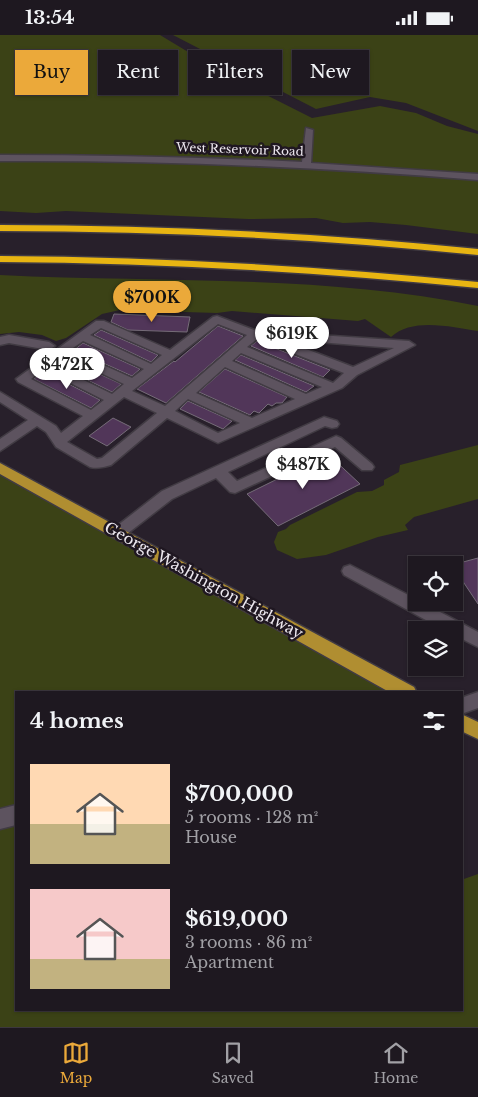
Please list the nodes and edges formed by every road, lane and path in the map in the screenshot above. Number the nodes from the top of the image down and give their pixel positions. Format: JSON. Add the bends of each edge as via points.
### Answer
{"nodes":[{"id":1,"x":309,"y":130,"type":"dead end"},
{"id":2,"x":0,"y":157,"type":"edge"},
{"id":3,"x":306,"y":165,"type":"junction"},
{"id":4,"x":478,"y":177,"type":"edge"},
{"id":5,"x":0,"y":228,"type":"edge"},
{"id":6,"x":478,"y":252,"type":"edge"},
{"id":7,"x":0,"y":259,"type":"edge"},
{"id":8,"x":478,"y":285,"type":"edge"},
{"id":9,"x":255,"y":335,"type":"junction"},
{"id":10,"x":82,"y":336,"type":"junction"},
{"id":11,"x":0,"y":341,"type":"edge"},
{"id":12,"x":55,"y":348,"type":"junction"},
{"id":13,"x":240,"y":348,"type":"junction"},
{"id":14,"x":172,"y":355,"type":"junction"},
{"id":15,"x":224,"y":362,"type":"junction"},
{"id":16,"x":42,"y":365,"type":"junction"},
{"id":17,"x":153,"y":369,"type":"junction"},
{"id":18,"x":353,"y":372,"type":"junction"},
{"id":19,"x":134,"y":384,"type":"junction"},
{"id":20,"x":332,"y":387,"type":"junction"},
{"id":21,"x":188,"y":394,"type":"junction"},
{"id":22,"x":0,"y":396,"type":"edge"},
{"id":23,"x":118,"y":396,"type":"junction"},
{"id":24,"x":306,"y":399,"type":"junction"},
{"id":25,"x":166,"y":412,"type":"junction"},
{"id":26,"x":93,"y":416,"type":"junction"},
{"id":27,"x":36,"y":420,"type":"junction"},
{"id":28,"x":252,"y":423,"type":"junction"},
{"id":29,"x":332,"y":424,"type":"dead end"},
{"id":30,"x":59,"y":441,"type":"junction"},
{"id":31,"x":0,"y":446,"type":"edge"},
{"id":32,"x":368,"y":467,"type":"dead end"},
{"id":33,"x":0,"y":468,"type":"edge"},
{"id":34,"x":218,"y":471,"type":"junction"},
{"id":35,"x":118,"y":533,"type":"junction"},
{"id":36,"x":350,"y":571,"type":"dead end"},
{"id":37,"x":478,"y":640,"type":"edge"},
{"id":38,"x":404,"y":691,"type":"edge"},
{"id":39,"x":478,"y":699,"type":"edge"},
{"id":40,"x":463,"y":705,"type":"edge"},
{"id":41,"x":463,"y":722,"type":"edge"},
{"id":42,"x":478,"y":731,"type":"edge"},
{"id":43,"x":15,"y":815,"type":"edge"},
{"id":44,"x":0,"y":819,"type":"edge"}],
"edges":[{"from":1,"to":3,"type":"street"},
{"from":2,"to":3,"type":"street","name":"West Reservoir Road"},
{"from":3,"to":4,"type":"street","name":"West Reservoir Road"},
{"from":5,"to":6,"type":"highway","via":[[254,234]]},
{"from":7,"to":8,"type":"highway","via":[[208,263]]},
{"from":9,"to":13,"type":"street"},
{"from":9,"to":14,"type":"street","via":[[217,319]]},
{"from":9,"to":18,"type":"street"},
{"from":9,"to":18,"type":"street","via":[[409,345]]},
{"from":10,"to":12,"type":"street"},
{"from":10,"to":14,"type":"street","via":[[100,323]]},
{"from":10,"to":17,"type":"street"},
{"from":11,"to":12,"type":"street","via":[[9,339]]},
{"from":12,"to":16,"type":"street"},
{"from":12,"to":19,"type":"street"},
{"from":13,"to":15,"type":"street"},
{"from":13,"to":20,"type":"street"},
{"from":14,"to":17,"type":"street"},
{"from":15,"to":21,"type":"street"},
{"from":15,"to":24,"type":"street"},
{"from":16,"to":23,"type":"street"},
{"from":16,"to":26,"type":"street","via":[[22,379]]},
{"from":17,"to":19,"type":"street"},
{"from":18,"to":20,"type":"street"},
{"from":19,"to":23,"type":"street"},
{"from":20,"to":24,"type":"street"},
{"from":21,"to":25,"type":"street"},
{"from":21,"to":28,"type":"street"},
{"from":22,"to":27,"type":"street"},
{"from":23,"to":25,"type":"street"},
{"from":23,"to":26,"type":"street"},
{"from":24,"to":28,"type":"street"},
{"from":25,"to":28,"type":"street","via":[[218,438]]},
{"from":25,"to":30,"type":"street","via":[[106,462],[95,464]]},
{"from":26,"to":30,"type":"street"},
{"from":27,"to":30,"type":"street","via":[[51,429]]},
{"from":27,"to":31,"type":"street"},
{"from":29,"to":34,"type":"street","via":[[324,421]]},
{"from":32,"to":34,"type":"street","via":[[336,441],[235,488]]},
{"from":33,"to":35,"type":"main road","name":"George Washington Highway"},
{"from":34,"to":35,"type":"street","via":[[167,495]]},
{"from":35,"to":38,"type":"main road","name":"George Washington Highway"},
{"from":36,"to":37,"type":"street"},
{"from":39,"to":40,"type":"street"},
{"from":41,"to":42,"type":"main road"},
{"from":43,"to":44,"type":"street"}]}
